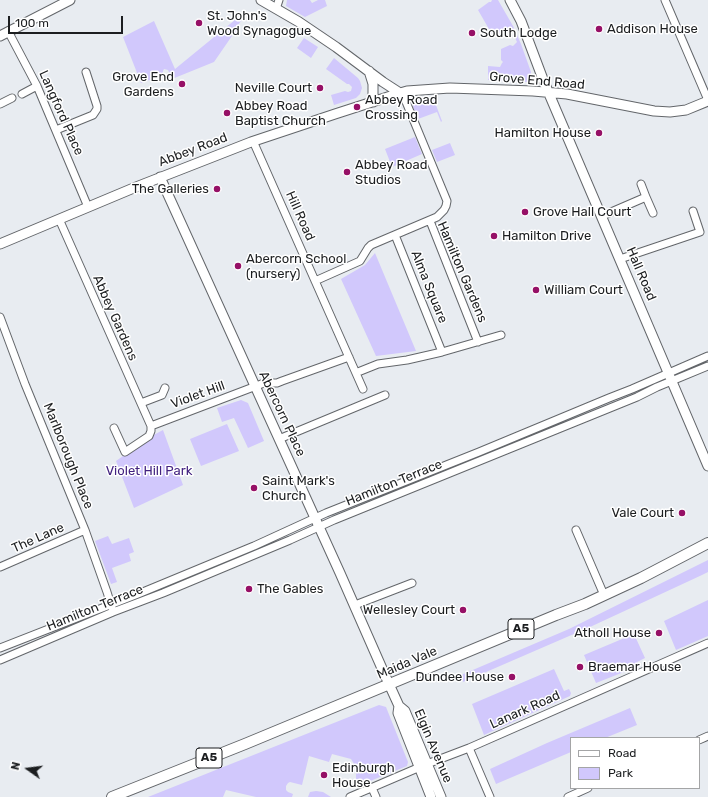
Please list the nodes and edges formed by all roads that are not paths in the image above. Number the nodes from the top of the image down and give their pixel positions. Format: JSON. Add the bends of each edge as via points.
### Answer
{"nodes":[{"id":1,"x":70,"y":0,"type":"edge"},
{"id":2,"x":262,"y":0,"type":"edge"},
{"id":3,"x":279,"y":0,"type":"edge"},
{"id":4,"x":510,"y":0,"type":"edge"},
{"id":5,"x":665,"y":0,"type":"edge"},
{"id":6,"x":276,"y":9,"type":"junction"},
{"id":7,"x":4,"y":33,"type":"edge"},
{"id":8,"x":369,"y":71,"type":"junction"},
{"id":9,"x":86,"y":72,"type":"dead end"},
{"id":10,"x":37,"y":86,"type":"junction"},
{"id":11,"x":549,"y":92,"type":"junction"},
{"id":12,"x":400,"y":93,"type":"junction"},
{"id":13,"x":22,"y":94,"type":"dead end"},
{"id":14,"x":12,"y":98,"type":"dead end"},
{"id":15,"x":708,"y":101,"type":"edge"},
{"id":16,"x":373,"y":102,"type":"junction"},
{"id":17,"x":0,"y":104,"type":"edge"},
{"id":18,"x":56,"y":130,"type":"junction"},
{"id":19,"x":253,"y":141,"type":"junction"},
{"id":20,"x":160,"y":177,"type":"junction"},
{"id":21,"x":641,"y":184,"type":"dead end"},
{"id":22,"x":646,"y":197,"type":"junction"},
{"id":23,"x":88,"y":207,"type":"junction"},
{"id":24,"x":693,"y":211,"type":"dead end"},
{"id":25,"x":653,"y":213,"type":"dead end"},
{"id":26,"x":602,"y":216,"type":"junction"},
{"id":27,"x":59,"y":219,"type":"junction"},
{"id":28,"x":430,"y":221,"type":"junction"},
{"id":29,"x":395,"y":235,"type":"junction"},
{"id":30,"x":0,"y":244,"type":"edge"},
{"id":31,"x":620,"y":260,"type":"junction"},
{"id":32,"x":315,"y":281,"type":"junction"},
{"id":33,"x":0,"y":317,"type":"edge"},
{"id":34,"x":501,"y":335,"type":"dead end"},
{"id":35,"x":478,"y":342,"type":"junction"},
{"id":36,"x":442,"y":352,"type":"junction"},
{"id":37,"x":708,"y":356,"type":"edge"},
{"id":38,"x":349,"y":357,"type":"junction"},
{"id":39,"x":708,"y":366,"type":"edge"},
{"id":40,"x":356,"y":372,"type":"junction"},
{"id":41,"x":671,"y":377,"type":"junction"},
{"id":42,"x":255,"y":387,"type":"junction"},
{"id":43,"x":165,"y":388,"type":"dead end"},
{"id":44,"x":363,"y":389,"type":"dead end"},
{"id":45,"x":386,"y":395,"type":"dead end"},
{"id":46,"x":140,"y":403,"type":"junction"},
{"id":47,"x":151,"y":426,"type":"junction"},
{"id":48,"x":114,"y":428,"type":"dead end"},
{"id":49,"x":279,"y":439,"type":"junction"},
{"id":50,"x":708,"y":466,"type":"edge"},
{"id":51,"x":314,"y":518,"type":"junction"},
{"id":52,"x":319,"y":527,"type":"junction"},
{"id":53,"x":85,"y":530,"type":"junction"},
{"id":54,"x":576,"y":530,"type":"dead end"},
{"id":55,"x":708,"y":543,"type":"edge"},
{"id":56,"x":0,"y":567,"type":"edge"},
{"id":57,"x":412,"y":583,"type":"dead end"},
{"id":58,"x":604,"y":595,"type":"junction"},
{"id":59,"x":110,"y":605,"type":"junction"},
{"id":60,"x":354,"y":605,"type":"junction"},
{"id":61,"x":113,"y":612,"type":"junction"},
{"id":62,"x":708,"y":643,"type":"edge"},
{"id":63,"x":0,"y":648,"type":"edge"},
{"id":64,"x":0,"y":660,"type":"edge"},
{"id":65,"x":389,"y":684,"type":"junction"},
{"id":66,"x":470,"y":748,"type":"junction"},
{"id":67,"x":423,"y":766,"type":"junction"},
{"id":68,"x":372,"y":788,"type":"junction"},
{"id":69,"x":586,"y":789,"type":"edge"},
{"id":70,"x":112,"y":797,"type":"edge"},
{"id":71,"x":350,"y":797,"type":"edge"},
{"id":72,"x":376,"y":797,"type":"edge"},
{"id":73,"x":431,"y":797,"type":"edge"},
{"id":74,"x":441,"y":797,"type":"edge"},
{"id":75,"x":490,"y":797,"type":"edge"},
{"id":76,"x":568,"y":797,"type":"edge"}],
"edges":[{"from":1,"to":7,"type":"street"},
{"from":2,"to":6,"type":"street"},
{"from":3,"to":6,"type":"street"},
{"from":4,"to":11,"type":"street","name":"Hall Road"},
{"from":5,"to":15,"type":"street"},
{"from":6,"to":8,"type":"street"},
{"from":7,"to":10,"type":"street","name":"Langford Place"},
{"from":8,"to":12,"type":"street"},
{"from":8,"to":16,"type":"street"},
{"from":9,"to":18,"type":"street","via":[[97,109],[93,114]]},
{"from":10,"to":13,"type":"street"},
{"from":10,"to":18,"type":"street","name":"Langford Place"},
{"from":11,"to":12,"type":"street","name":"Grove End Road","via":[[450,88]]},
{"from":11,"to":15,"type":"street","name":"Grove End Road","via":[[664,112],[686,110]]},
{"from":11,"to":26,"type":"street","name":"Hall Road"},
{"from":12,"to":16,"type":"street","name":"Abbey Road"},
{"from":12,"to":28,"type":"street","via":[[404,97],[446,201],[444,210]]},
{"from":14,"to":17,"type":"street"},
{"from":16,"to":19,"type":"street","name":"Abbey Road"},
{"from":18,"to":23,"type":"street","name":"Langford Place"},
{"from":19,"to":20,"type":"street","name":"Abbey Road"},
{"from":19,"to":32,"type":"street","name":"Hill Road"},
{"from":20,"to":23,"type":"street","name":"Abbey Road"},
{"from":20,"to":42,"type":"street","name":"Abercorn Place"},
{"from":21,"to":22,"type":"street"},
{"from":22,"to":25,"type":"street"},
{"from":22,"to":26,"type":"street"},
{"from":23,"to":27,"type":"street","name":"Abbey Road"},
{"from":24,"to":31,"type":"street","via":[[700,232]]},
{"from":26,"to":31,"type":"street","name":"Hall Road"},
{"from":27,"to":30,"type":"street","name":"Abbey Road"},
{"from":27,"to":46,"type":"street","name":"Abbey Gardens"},
{"from":28,"to":29,"type":"street","name":"Hamilton Gardens"},
{"from":28,"to":35,"type":"street","name":"Hamilton Gardens"},
{"from":29,"to":32,"type":"street","via":[[371,245],[360,261]]},
{"from":29,"to":36,"type":"street","name":"Alma Square"},
{"from":31,"to":41,"type":"street","name":"Hall Road"},
{"from":32,"to":38,"type":"street","name":"Hill Road"},
{"from":33,"to":53,"type":"street","name":"Marlborough Place"},
{"from":34,"to":35,"type":"street","name":"Hamilton Gardens"},
{"from":35,"to":36,"type":"street","name":"Hamilton Gardens"},
{"from":36,"to":40,"type":"street","via":[[378,364]]},
{"from":37,"to":41,"type":"street","name":"Hamilton Terrace"},
{"from":38,"to":40,"type":"street","name":"Hill Road"},
{"from":38,"to":42,"type":"street","name":"Violet Hill","via":[[277,383],[264,383]]},
{"from":39,"to":41,"type":"street","name":"Hamilton Terrace"},
{"from":40,"to":44,"type":"street","name":"Hill Road"},
{"from":41,"to":50,"type":"street","name":"Hall Road"},
{"from":41,"to":51,"type":"street","name":"Hamilton Terrace","via":[[609,398]]},
{"from":41,"to":52,"type":"street","name":"Hamilton Terrace","via":[[658,387],[637,397]]},
{"from":42,"to":47,"type":"street","name":"Violet Hill"},
{"from":42,"to":49,"type":"street","name":"Abercorn Place"},
{"from":43,"to":46,"type":"street","via":[[162,395]]},
{"from":45,"to":49,"type":"street"},
{"from":46,"to":47,"type":"street","name":"Abbey Gardens"},
{"from":47,"to":48,"type":"street","via":[[149,436],[125,452]]},
{"from":49,"to":51,"type":"street","name":"Abercorn Place"},
{"from":51,"to":52,"type":"street","name":"Abercorn Place"},
{"from":51,"to":59,"type":"street","name":"Hamilton Terrace","via":[[254,546]]},
{"from":52,"to":60,"type":"street","name":"Abercorn Place"},
{"from":52,"to":61,"type":"street","name":"Hamilton Terrace"},
{"from":53,"to":56,"type":"street","name":"The Lane"},
{"from":53,"to":59,"type":"street","name":"Marlborough Place"},
{"from":54,"to":58,"type":"street"},
{"from":55,"to":58,"type":"main road","name":"Maida Vale","number":"A5"},
{"from":57,"to":60,"type":"street"},
{"from":58,"to":65,"type":"main road","name":"Maida Vale","number":"A5"},
{"from":59,"to":61,"type":"street","name":"Marlborough Place"},
{"from":59,"to":63,"type":"street","name":"Hamilton Terrace"},
{"from":60,"to":65,"type":"street","name":"Abercorn Place"},
{"from":61,"to":64,"type":"street","name":"Hamilton Terrace"},
{"from":62,"to":66,"type":"street","name":"Lanark Road"},
{"from":65,"to":67,"type":"street","name":"Elgin Avenue","via":[[400,706],[398,713]]},
{"from":65,"to":70,"type":"main road","name":"Maida Vale","number":"A5"},
{"from":66,"to":67,"type":"street","name":"Lanark Road"},
{"from":66,"to":75,"type":"street"},
{"from":67,"to":68,"type":"street","name":"Lanark Road"},
{"from":67,"to":73,"type":"street","name":"Elgin Avenue"},
{"from":67,"to":74,"type":"street","name":"Elgin Avenue"},
{"from":68,"to":71,"type":"street","name":"Lanark Road"},
{"from":68,"to":72,"type":"street"},
{"from":69,"to":76,"type":"street"}]}
